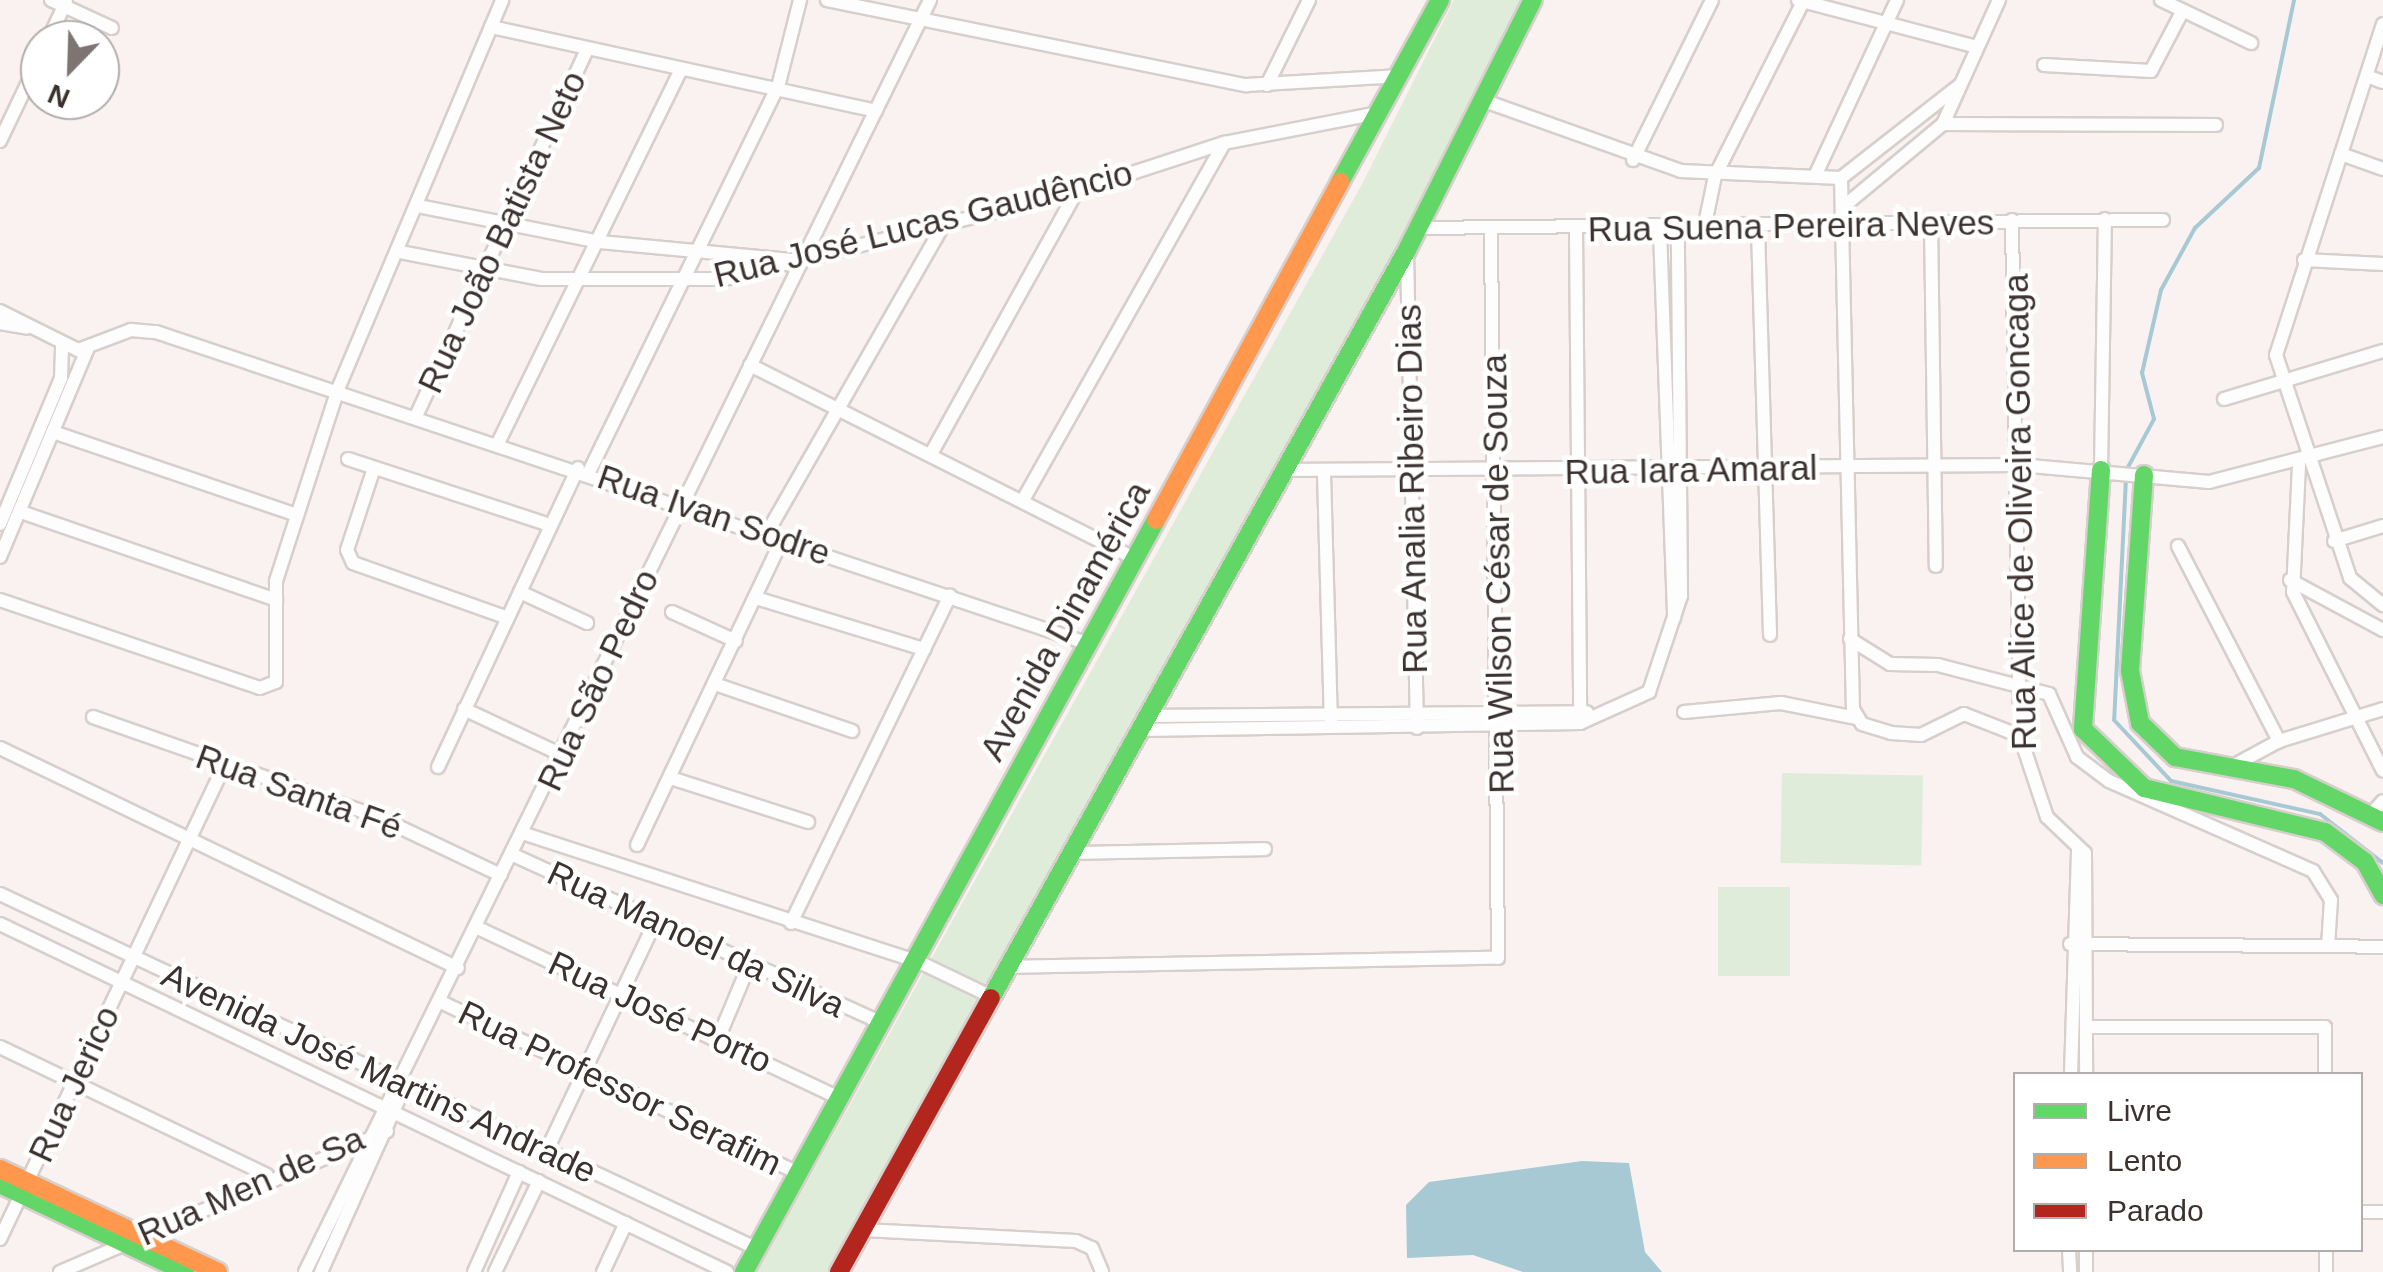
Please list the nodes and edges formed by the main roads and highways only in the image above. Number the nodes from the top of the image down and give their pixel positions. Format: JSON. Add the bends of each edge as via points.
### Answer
{"nodes":[{"id":1,"x":1440,"y":0,"type":"edge"},
{"id":2,"x":1534,"y":0,"type":"edge"},
{"id":3,"x":2107,"y":470,"type":"road end"},
{"id":4,"x":2142,"y":475,"type":"road end"},
{"id":5,"x":2380,"y":811,"type":"edge"},
{"id":6,"x":2383,"y":895,"type":"edge"},
{"id":7,"x":0,"y":1169,"type":"edge"},
{"id":8,"x":0,"y":1184,"type":"edge"},
{"id":9,"x":26,"y":1189,"type":"junction"},
{"id":10,"x":132,"y":1240,"type":"junction"},
{"id":11,"x":185,"y":1272,"type":"edge"},
{"id":12,"x":218,"y":1272,"type":"edge"},
{"id":13,"x":744,"y":1272,"type":"edge"},
{"id":14,"x":839,"y":1272,"type":"edge"}],
"edges":[{"from":1,"to":13,"type":"main road","name":"Avenida Dinamérica"},
{"from":2,"to":14,"type":"main road","via":[[1407,250]]},
{"from":3,"to":6,"type":"main road","via":[[2083,729],[2144,788],[2325,832],[2366,862]]},
{"from":4,"to":5,"type":"main road","via":[[2130,700],[2140,723],[2175,757],[2221,772],[2294,779]]},
{"from":7,"to":9,"type":"main road"},
{"from":8,"to":9,"type":"main road"},
{"from":9,"to":10,"type":"main road"},
{"from":10,"to":11,"type":"main road"},
{"from":10,"to":12,"type":"main road"}]}
